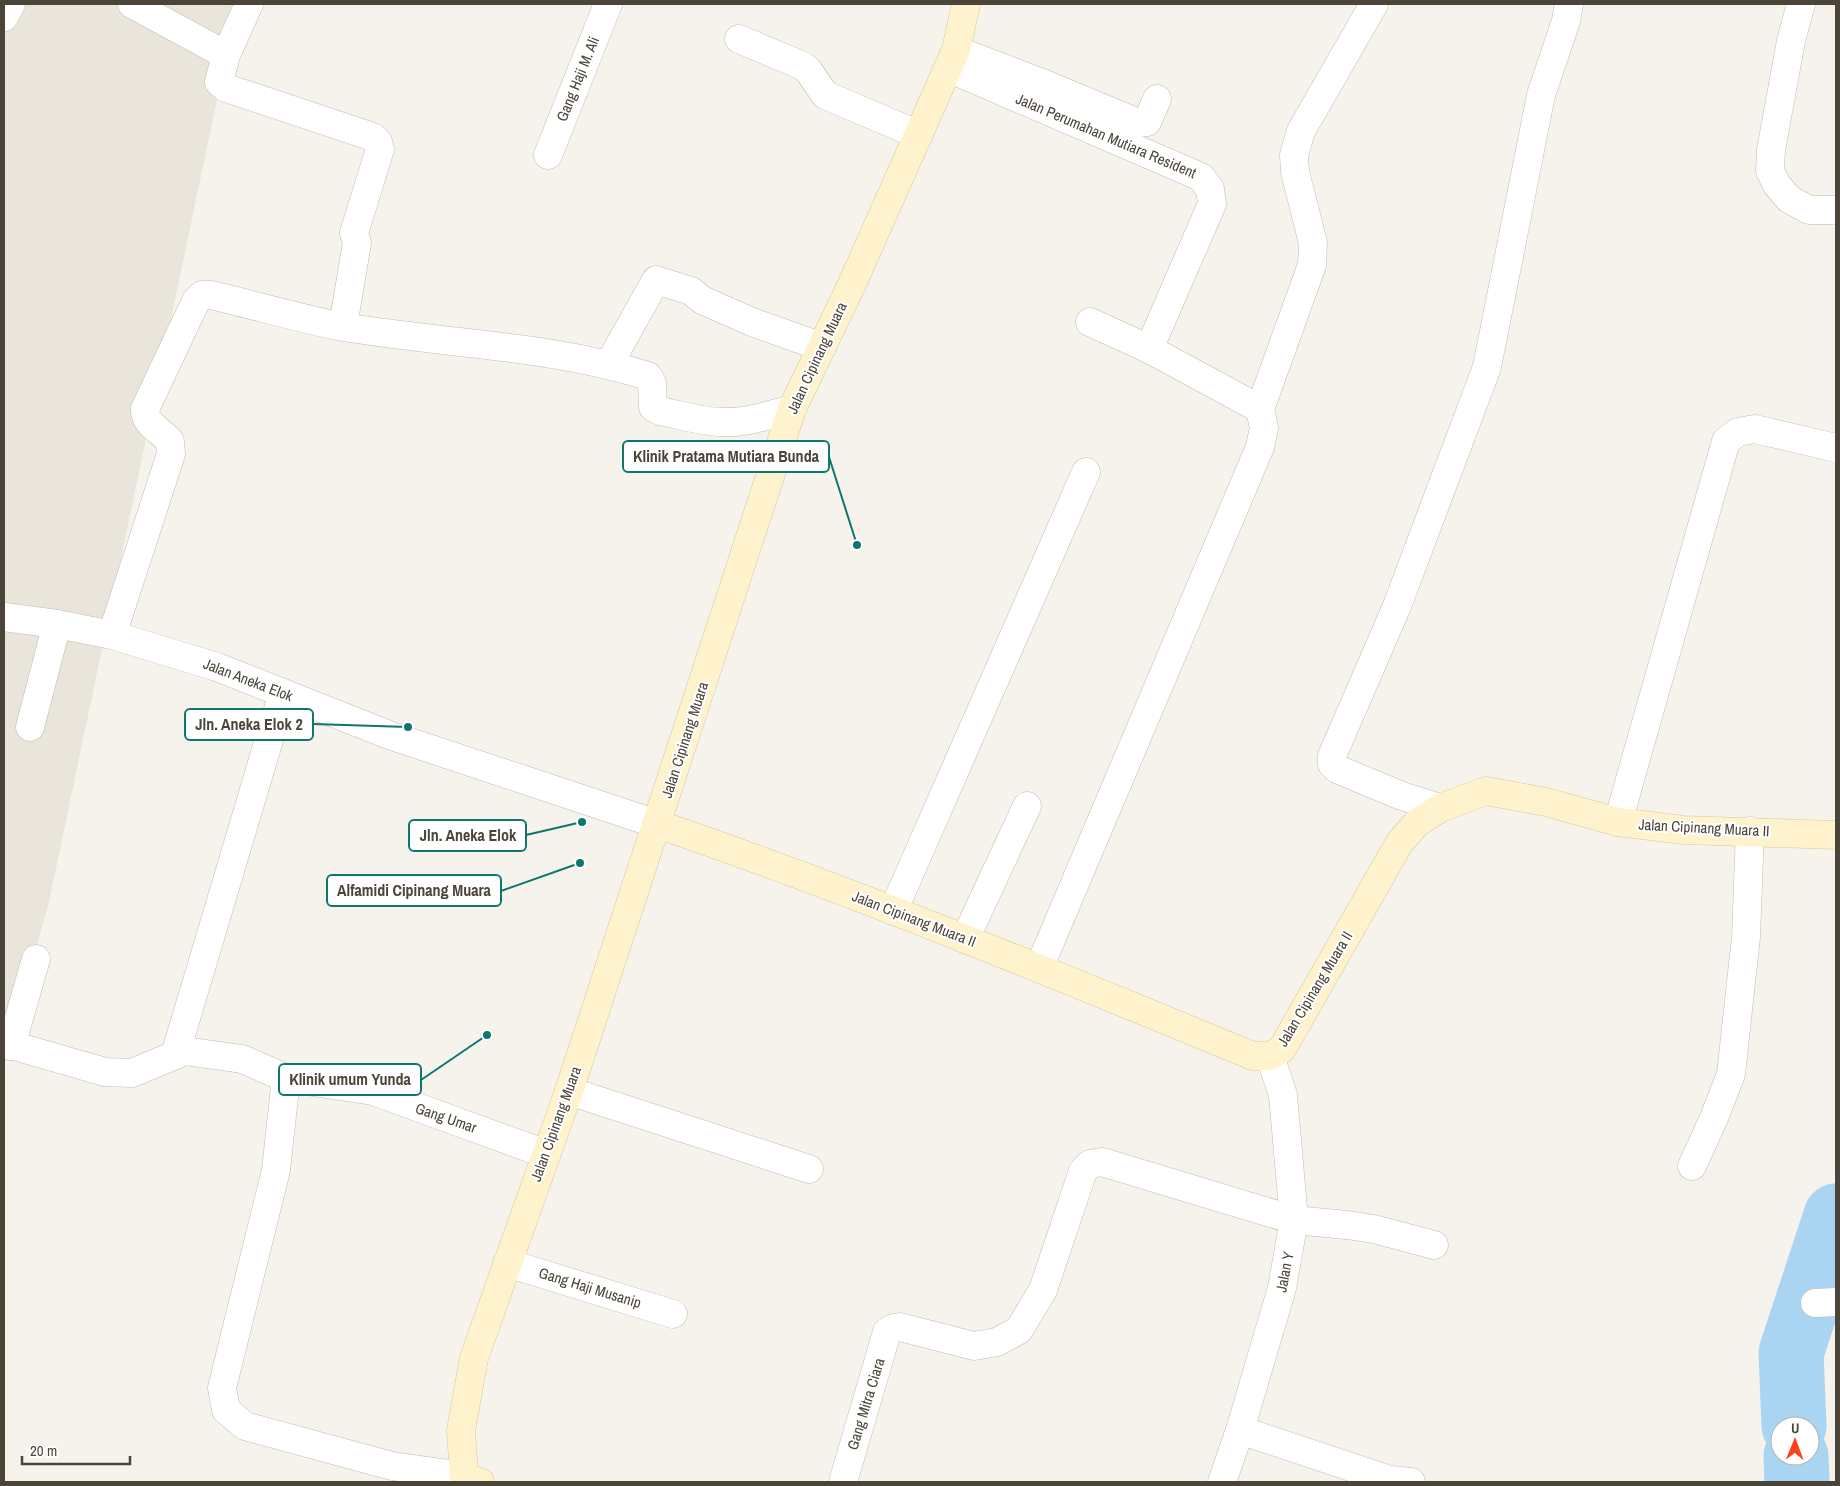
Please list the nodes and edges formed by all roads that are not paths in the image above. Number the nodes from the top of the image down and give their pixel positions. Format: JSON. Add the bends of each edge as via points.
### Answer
{"nodes":[{"id":1,"x":11,"y":4,"type":"edge"},
{"id":2,"x":132,"y":4,"type":"edge"},
{"id":3,"x":249,"y":4,"type":"edge"},
{"id":4,"x":608,"y":4,"type":"edge"},
{"id":5,"x":966,"y":4,"type":"edge"},
{"id":6,"x":1374,"y":4,"type":"edge"},
{"id":7,"x":1569,"y":4,"type":"edge"},
{"id":8,"x":1801,"y":4,"type":"edge"},
{"id":9,"x":4,"y":17,"type":"edge"},
{"id":10,"x":739,"y":39,"type":"dead end"},
{"id":11,"x":226,"y":55,"type":"junction"},
{"id":12,"x":952,"y":59,"type":"junction"},
{"id":13,"x":1157,"y":99,"type":"dead end"},
{"id":14,"x":919,"y":136,"type":"junction"},
{"id":15,"x":548,"y":154,"type":"dead end"},
{"id":16,"x":1836,"y":210,"type":"edge"},
{"id":17,"x":1090,"y":322,"type":"dead end"},
{"id":18,"x":343,"y":326,"type":"junction"},
{"id":19,"x":822,"y":347,"type":"junction"},
{"id":20,"x":1149,"y":349,"type":"junction"},
{"id":21,"x":609,"y":364,"type":"junction"},
{"id":22,"x":792,"y":409,"type":"junction"},
{"id":23,"x":1260,"y":409,"type":"junction"},
{"id":24,"x":1836,"y":448,"type":"edge"},
{"id":25,"x":1086,"y":472,"type":"dead end"},
{"id":26,"x":4,"y":617,"type":"edge"},
{"id":27,"x":57,"y":624,"type":"junction"},
{"id":28,"x":112,"y":635,"type":"junction"},
{"id":29,"x":283,"y":693,"type":"junction"},
{"id":30,"x":30,"y":727,"type":"dead end"},
{"id":31,"x":1027,"y":806,"type":"dead end"},
{"id":32,"x":1440,"y":808,"type":"junction"},
{"id":33,"x":1618,"y":822,"type":"junction"},
{"id":34,"x":657,"y":824,"type":"junction"},
{"id":35,"x":1750,"y":831,"type":"junction"},
{"id":36,"x":1832,"y":835,"type":"edge"},
{"id":37,"x":893,"y":911,"type":"junction"},
{"id":38,"x":965,"y":939,"type":"junction"},
{"id":39,"x":36,"y":959,"type":"dead end"},
{"id":40,"x":1039,"y":968,"type":"junction"},
{"id":41,"x":7,"y":1044,"type":"edge"},
{"id":42,"x":175,"y":1055,"type":"junction"},
{"id":43,"x":1270,"y":1056,"type":"junction"},
{"id":44,"x":286,"y":1078,"type":"junction"},
{"id":45,"x":569,"y":1091,"type":"junction"},
{"id":46,"x":546,"y":1154,"type":"junction"},
{"id":47,"x":1692,"y":1166,"type":"dead end"},
{"id":48,"x":809,"y":1169,"type":"dead end"},
{"id":49,"x":1294,"y":1220,"type":"junction"},
{"id":50,"x":1434,"y":1245,"type":"dead end"},
{"id":51,"x":507,"y":1262,"type":"junction"},
{"id":52,"x":673,"y":1314,"type":"dead end"},
{"id":53,"x":1240,"y":1430,"type":"junction"},
{"id":54,"x":472,"y":1479,"type":"edge"},
{"id":55,"x":843,"y":1482,"type":"edge"},
{"id":56,"x":1222,"y":1482,"type":"edge"},
{"id":57,"x":1411,"y":1482,"type":"edge"}],
"edges":[{"from":1,"to":9,"type":"street"},
{"from":2,"to":11,"type":"street"},
{"from":3,"to":11,"type":"street"},
{"from":4,"to":15,"type":"street","name":"Gang Haji M. Ali"},
{"from":5,"to":12,"type":"street","name":"Jalan Cipinang Muara"},
{"from":6,"to":23,"type":"street","via":[[1301,131],[1294,154],[1295,172],[1313,243],[1312,266]]},
{"from":7,"to":32,"type":"street","via":[[1541,95],[1487,367],[1397,606],[1332,756],[1332,764],[1337,769]]},
{"from":8,"to":16,"type":"street","via":[[1790,41],[1770,170],[1789,199],[1809,210]]},
{"from":10,"to":14,"type":"street","via":[[803,66],[825,95]]},
{"from":11,"to":18,"type":"street","via":[[219,82],[226,88],[373,137],[378,142],[380,149],[354,233],[357,243]]},
{"from":12,"to":13,"type":"street","via":[[1042,83],[1138,123],[1148,122]]},
{"from":12,"to":14,"type":"street","name":"Jalan Cipinang Muara"},
{"from":12,"to":20,"type":"street","name":"Jalan Perumahan Mutiara Resident","via":[[1201,177],[1210,189],[1212,204]]},
{"from":14,"to":19,"type":"street","name":"Jalan Cipinang Muara"},
{"from":17,"to":20,"type":"street"},
{"from":18,"to":21,"type":"street","via":[[528,349]]},
{"from":18,"to":28,"type":"street","via":[[211,295],[196,301],[146,409],[147,420],[170,441],[171,454]]},
{"from":19,"to":21,"type":"street","via":[[752,322],[691,292],[656,280]]},
{"from":19,"to":22,"type":"street","name":"Jalan Cipinang Muara"},
{"from":20,"to":23,"type":"street"},
{"from":21,"to":22,"type":"street","via":[[648,376],[652,383],[653,407],[660,411],[725,422],[759,418]]},
{"from":22,"to":34,"type":"street","name":"Jalan Cipinang Muara"},
{"from":23,"to":40,"type":"street","via":[[1264,428],[1260,446]]},
{"from":24,"to":33,"type":"street","via":[[1754,429],[1738,432],[1726,441]]},
{"from":25,"to":37,"type":"street"},
{"from":26,"to":27,"type":"street","name":"Jalan Aneka Elok"},
{"from":27,"to":28,"type":"street","name":"Jalan Aneka Elok"},
{"from":27,"to":30,"type":"street"},
{"from":28,"to":29,"type":"street","name":"Jalan Aneka Elok","via":[[217,667]]},
{"from":29,"to":34,"type":"street","name":"Jalan Aneka Elok","via":[[389,735]]},
{"from":29,"to":42,"type":"street"},
{"from":31,"to":38,"type":"street"},
{"from":32,"to":33,"type":"street","name":"Jalan Cipinang Muara II","via":[[1486,791],[1546,802]]},
{"from":32,"to":43,"type":"street","name":"Jalan Cipinang Muara II","via":[[1417,823],[1400,842],[1282,1049]]},
{"from":33,"to":35,"type":"street","name":"Jalan Cipinang Muara II","via":[[1683,830]]},
{"from":34,"to":37,"type":"street","name":"Jalan Cipinang Muara II","via":[[772,863]]},
{"from":34,"to":45,"type":"street","name":"Jalan Cipinang Muara"},
{"from":35,"to":36,"type":"street","name":"Jalan Cipinang Muara II"},
{"from":35,"to":47,"type":"street","via":[[1746,937],[1731,1074]]},
{"from":37,"to":38,"type":"street","name":"Jalan Cipinang Muara II"},
{"from":38,"to":40,"type":"street","name":"Jalan Cipinang Muara II"},
{"from":39,"to":41,"type":"street"},
{"from":40,"to":43,"type":"street","name":"Jalan Cipinang Muara II","via":[[1253,1056]]},
{"from":41,"to":42,"type":"street","name":"Gang Umar","via":[[105,1072],[132,1073]]},
{"from":42,"to":44,"type":"street","name":"Gang Umar","via":[[186,1050],[242,1059]]},
{"from":43,"to":49,"type":"street","name":"Jalan Y","via":[[1284,1095]]},
{"from":44,"to":46,"type":"street","name":"Gang Umar","via":[[373,1091]]},
{"from":44,"to":54,"type":"street","via":[[276,1170],[222,1388],[226,1410],[245,1426],[392,1466]]},
{"from":45,"to":46,"type":"street","name":"Jalan Cipinang Muara"},
{"from":45,"to":48,"type":"street"},
{"from":46,"to":51,"type":"street","name":"Jalan Cipinang Muara"},
{"from":49,"to":50,"type":"street","via":[[1347,1225]]},
{"from":49,"to":53,"type":"street","name":"Jalan Y","via":[[1282,1288]]},
{"from":49,"to":55,"type":"street","name":"Gang Mitra Ciara","via":[[1102,1162],[1090,1164],[1083,1171],[1043,1290],[1019,1330],[997,1342],[974,1346],[900,1327],[887,1332]]},
{"from":51,"to":52,"type":"street","name":"Gang Haji Musanip"},
{"from":51,"to":54,"type":"street","name":"Jalan Cipinang Muara","via":[[474,1358],[461,1430]]},
{"from":53,"to":56,"type":"street","name":"Jalan Y"},
{"from":53,"to":57,"type":"street","via":[[1390,1480]]}]}
